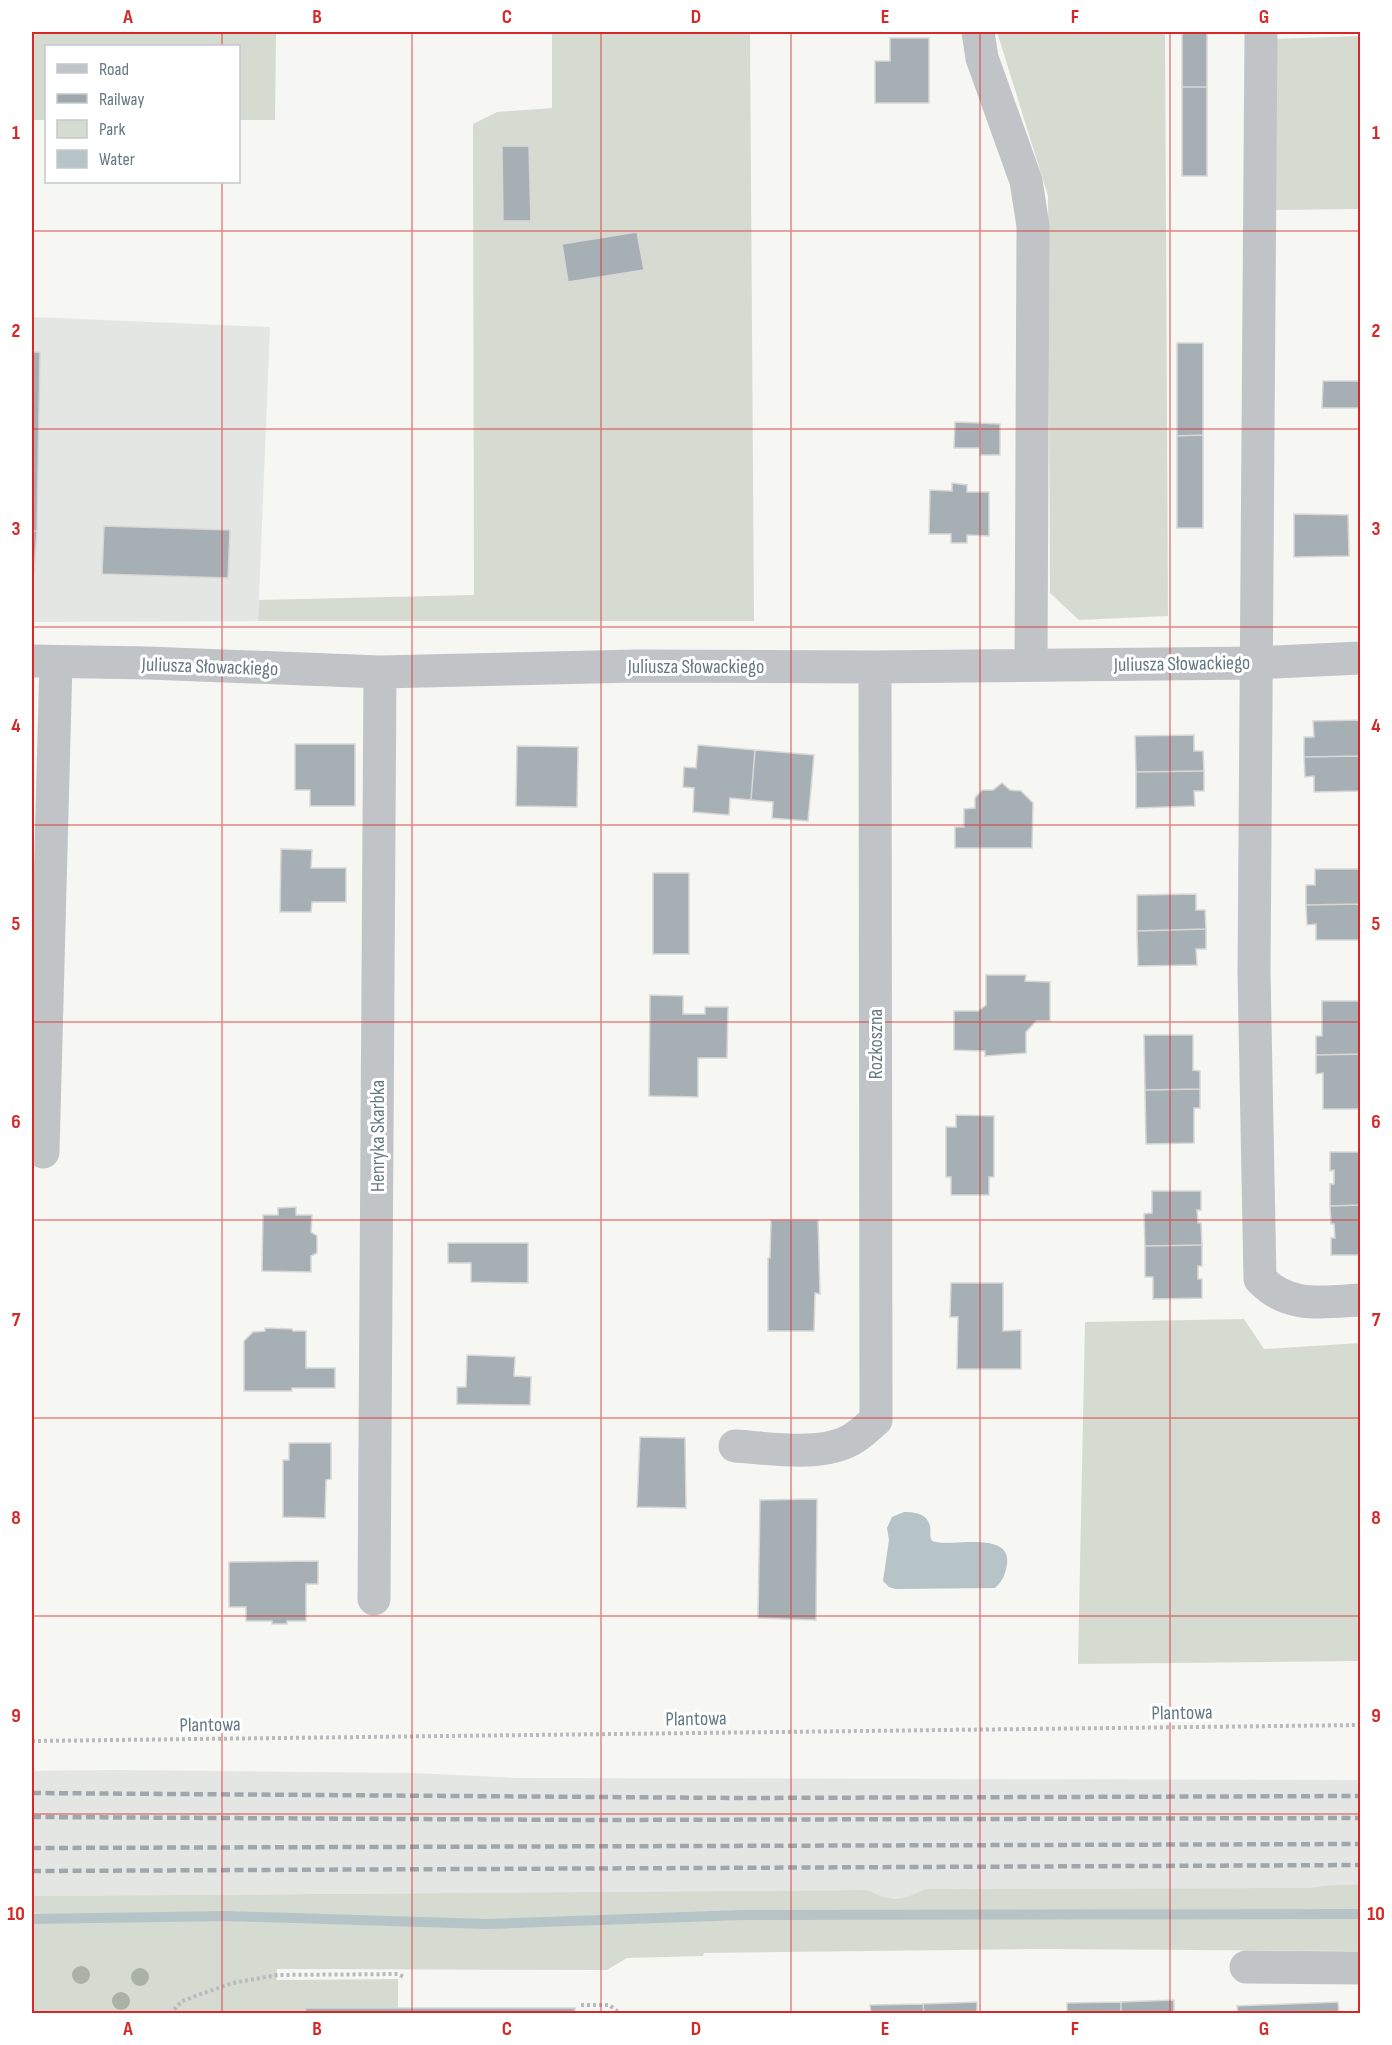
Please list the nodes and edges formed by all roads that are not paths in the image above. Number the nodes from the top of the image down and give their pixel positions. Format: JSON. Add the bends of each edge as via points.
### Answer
{"nodes":[{"id":1,"x":978,"y":32,"type":"edge"},
{"id":2,"x":1261,"y":32,"type":"edge"},
{"id":3,"x":1360,"y":658,"type":"edge"},
{"id":4,"x":44,"y":662,"type":"edge"},
{"id":5,"x":1256,"y":663,"type":"junction"},
{"id":6,"x":1031,"y":665,"type":"junction"},
{"id":7,"x":875,"y":667,"type":"junction"},
{"id":8,"x":380,"y":672,"type":"junction"},
{"id":9,"x":44,"y":1152,"type":"dead end"},
{"id":10,"x":1360,"y":1300,"type":"edge"},
{"id":11,"x":735,"y":1446,"type":"dead end"},
{"id":12,"x":374,"y":1599,"type":"dead end"},
{"id":13,"x":1246,"y":1967,"type":"dead end"},
{"id":14,"x":1360,"y":1968,"type":"edge"}],
"edges":[{"from":1,"to":6,"type":"street","via":[[982,58],[1026,181],[1033,226]]},
{"from":2,"to":5,"type":"street"},
{"from":3,"to":5,"type":"street","name":"Juliusza Słowackiego"},
{"from":4,"to":8,"type":"street","name":"Juliusza Słowackiego"},
{"from":4,"to":9,"type":"street"},
{"from":5,"to":6,"type":"street","name":"Juliusza Słowackiego"},
{"from":5,"to":10,"type":"street","via":[[1254,972],[1260,1279],[1278,1295],[1306,1303]]},
{"from":6,"to":7,"type":"street","name":"Juliusza Słowackiego"},
{"from":7,"to":8,"type":"street","name":"Juliusza Słowackiego","via":[[636,666]]},
{"from":7,"to":11,"type":"street","name":"Rozkoszna","via":[[876,1420],[853,1439],[835,1446],[803,1451]]},
{"from":8,"to":12,"type":"street","name":"Henryka Skarbka"},
{"from":13,"to":14,"type":"street"}]}
